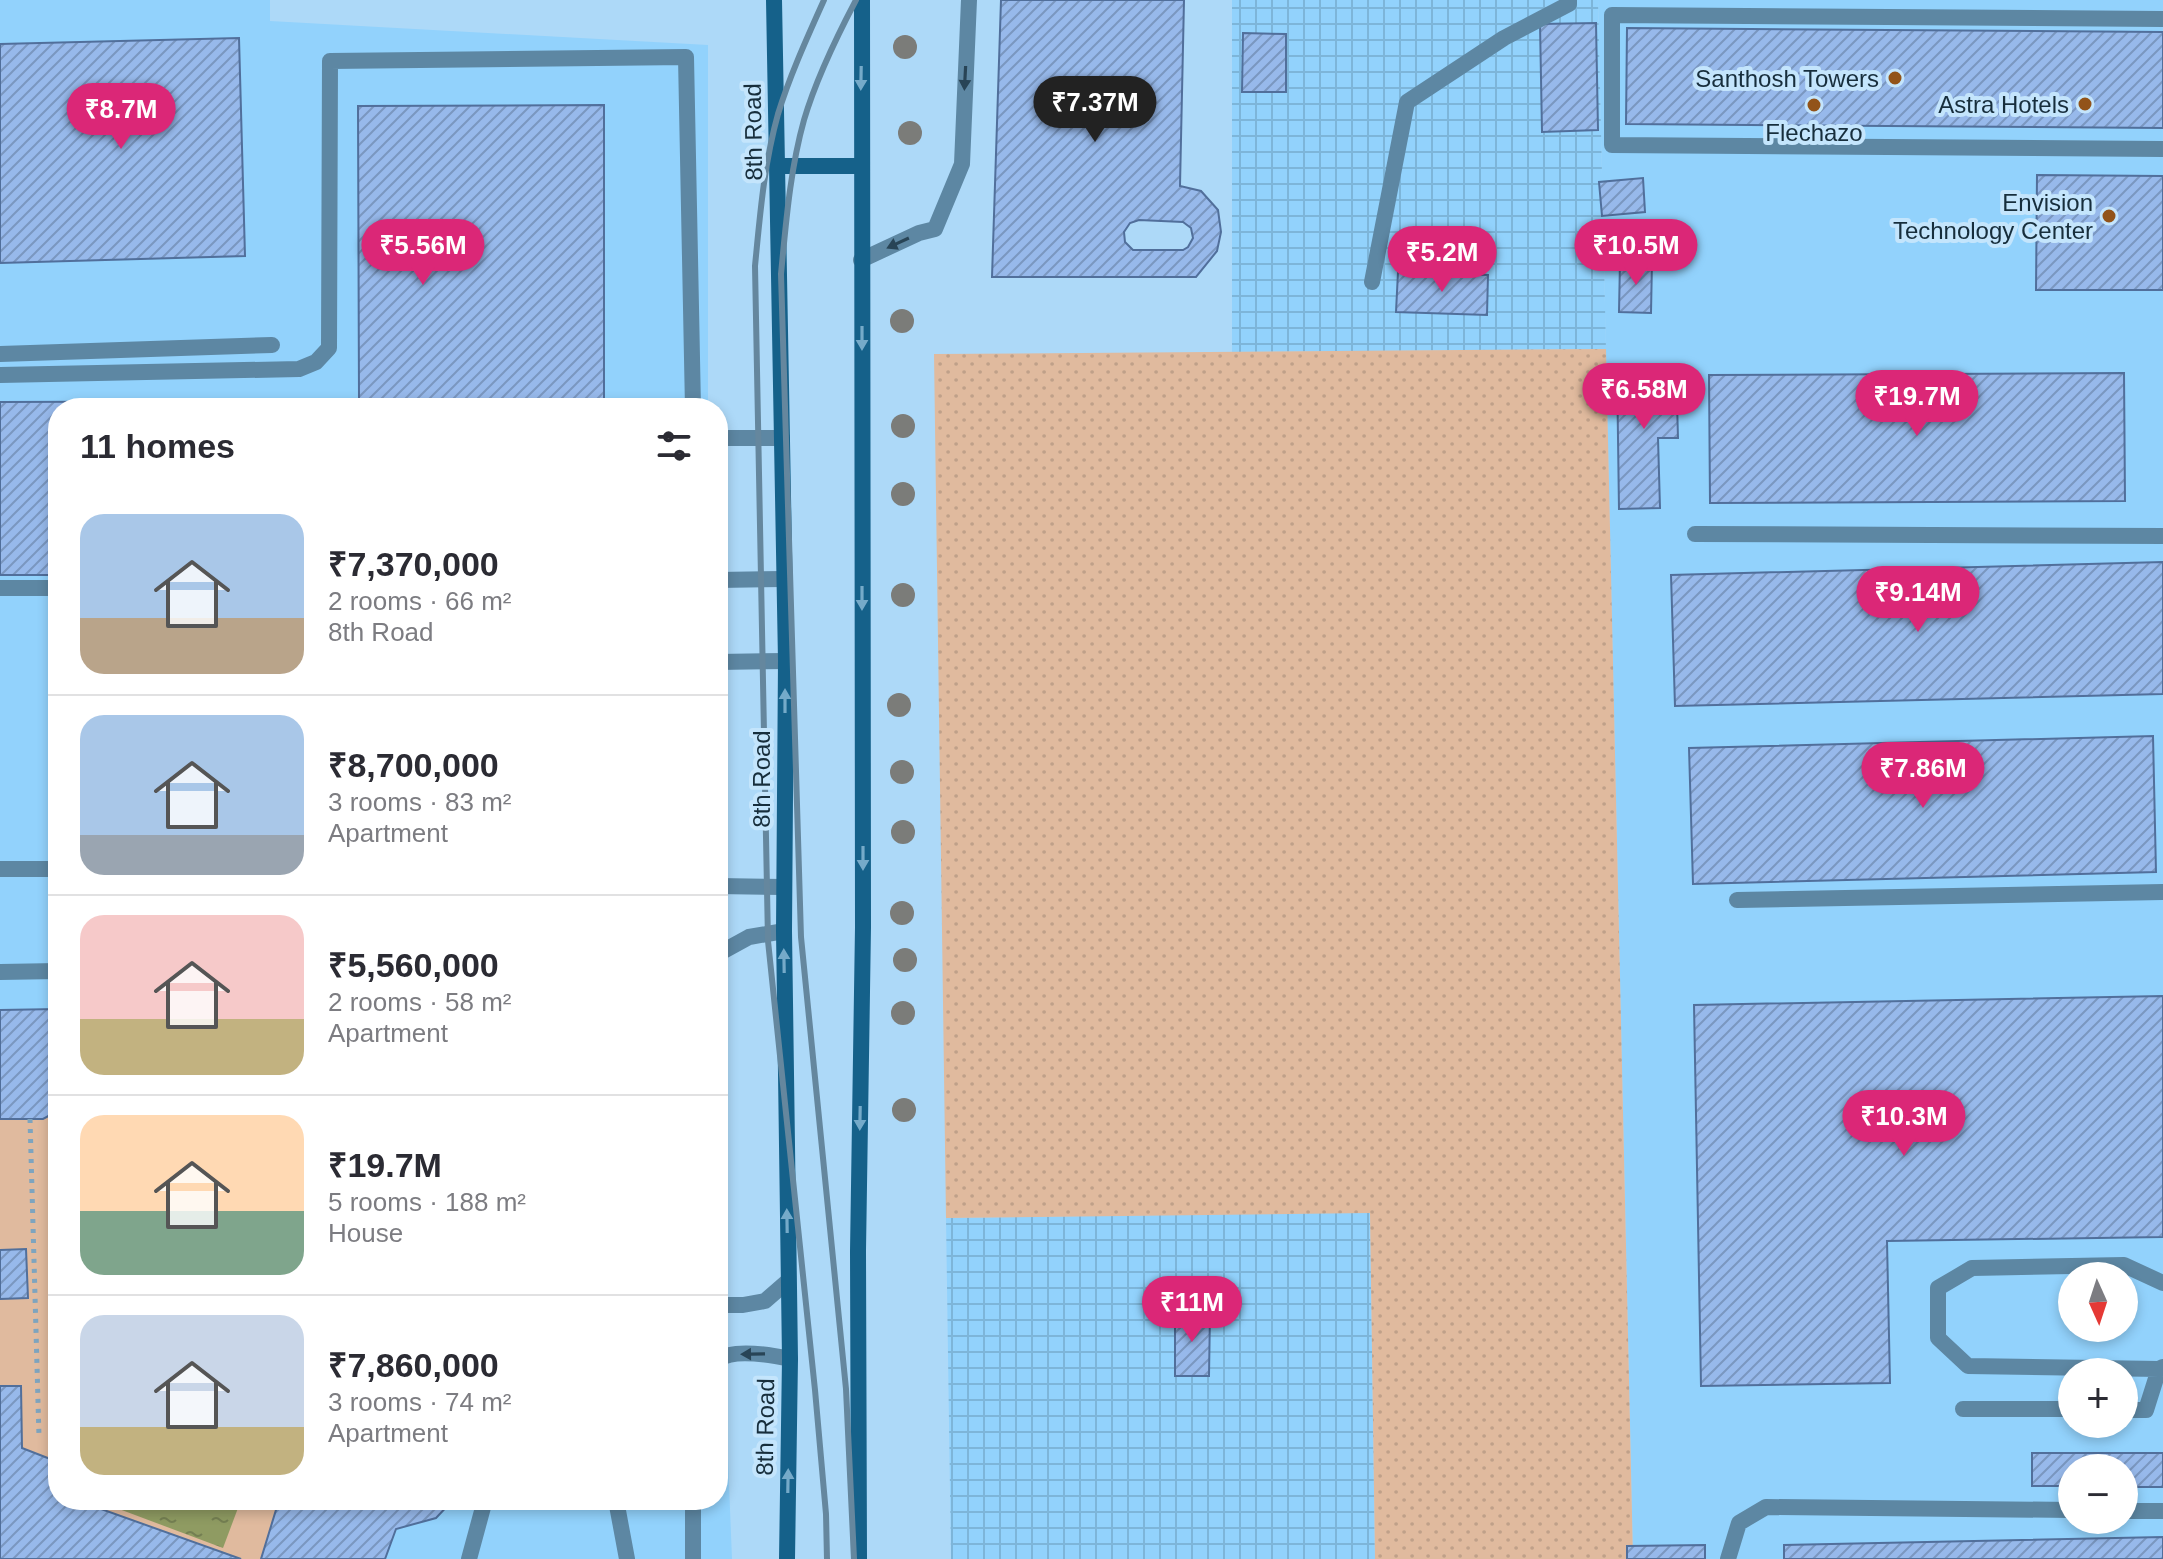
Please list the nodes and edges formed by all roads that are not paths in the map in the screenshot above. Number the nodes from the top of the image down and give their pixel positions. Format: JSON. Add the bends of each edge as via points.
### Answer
{"nodes":[{"id":1,"x":774,"y":0,"type":"edge"},
{"id":2,"x":862,"y":0,"type":"edge"},
{"id":3,"x":969,"y":0,"type":"edge"},
{"id":4,"x":1569,"y":0,"type":"edge"},
{"id":5,"x":2163,"y":19,"type":"edge"},
{"id":6,"x":2163,"y":149,"type":"edge"},
{"id":7,"x":777,"y":166,"type":"junction"},
{"id":8,"x":861,"y":166,"type":"junction"},
{"id":9,"x":861,"y":260,"type":"junction"},
{"id":10,"x":1372,"y":282,"type":"dead end"},
{"id":11,"x":272,"y":345,"type":"dead end"},
{"id":12,"x":0,"y":354,"type":"edge"},
{"id":13,"x":0,"y":375,"type":"edge"},
{"id":14,"x":693,"y":398,"type":"edge"},
{"id":15,"x":728,"y":438,"type":"edge"},
{"id":16,"x":782,"y":438,"type":"junction"},
{"id":17,"x":1695,"y":534,"type":"dead end"},
{"id":18,"x":2163,"y":536,"type":"edge"},
{"id":19,"x":784,"y":579,"type":"junction"},
{"id":20,"x":728,"y":580,"type":"edge"},
{"id":21,"x":0,"y":588,"type":"edge"},
{"id":22,"x":48,"y":588,"type":"edge"},
{"id":23,"x":786,"y":661,"type":"junction"},
{"id":24,"x":728,"y":662,"type":"edge"},
{"id":25,"x":0,"y":869,"type":"edge"},
{"id":26,"x":48,"y":869,"type":"edge"},
{"id":27,"x":728,"y":886,"type":"edge"},
{"id":28,"x":784,"y":887,"type":"junction"},
{"id":29,"x":2163,"y":892,"type":"edge"},
{"id":30,"x":1737,"y":900,"type":"dead end"},
{"id":31,"x":784,"y":931,"type":"junction"},
{"id":32,"x":728,"y":949,"type":"edge"},
{"id":33,"x":48,"y":971,"type":"edge"},
{"id":34,"x":0,"y":972,"type":"edge"},
{"id":35,"x":788,"y":1281,"type":"junction"},
{"id":36,"x":2163,"y":1283,"type":"edge"},
{"id":37,"x":728,"y":1305,"type":"edge"},
{"id":38,"x":728,"y":1355,"type":"edge"},
{"id":39,"x":790,"y":1359,"type":"junction"},
{"id":40,"x":2161,"y":1368,"type":"edge"},
{"id":41,"x":1963,"y":1409,"type":"dead end"},
{"id":42,"x":2058,"y":1409,"type":"edge"},
{"id":43,"x":2138,"y":1410,"type":"edge"},
{"id":44,"x":482,"y":1510,"type":"edge"},
{"id":45,"x":618,"y":1510,"type":"edge"},
{"id":46,"x":693,"y":1510,"type":"edge"},
{"id":47,"x":2058,"y":1510,"type":"edge"},
{"id":48,"x":2138,"y":1511,"type":"edge"},
{"id":49,"x":2163,"y":1511,"type":"edge"},
{"id":50,"x":469,"y":1559,"type":"edge"},
{"id":51,"x":627,"y":1559,"type":"edge"},
{"id":52,"x":693,"y":1559,"type":"edge"},
{"id":53,"x":787,"y":1559,"type":"edge"},
{"id":54,"x":859,"y":1559,"type":"edge"},
{"id":55,"x":1728,"y":1559,"type":"edge"}],
"edges":[{"from":1,"to":7,"type":"main road","name":"8th Road"},
{"from":2,"to":8,"type":"main road","one_way":true},
{"from":3,"to":9,"type":"lane","one_way":true,"via":[[962,164],[935,229]]},
{"from":4,"to":10,"type":"lane","via":[[1407,102]]},
{"from":5,"to":6,"type":"lane","via":[[1612,15],[1612,145]]},
{"from":7,"to":8,"type":"main road"},
{"from":7,"to":16,"type":"main road","name":"8th Road"},
{"from":8,"to":9,"type":"main road"},
{"from":9,"to":54,"type":"main road","one_way":true},
{"from":11,"to":12,"type":"lane"},
{"from":13,"to":14,"type":"lane","via":[[299,369],[316,362],[329,348],[330,61],[686,57]]},
{"from":15,"to":16,"type":"lane"},
{"from":16,"to":19,"type":"main road","name":"8th Road"},
{"from":17,"to":18,"type":"lane"},
{"from":19,"to":20,"type":"lane"},
{"from":19,"to":23,"type":"main road","name":"8th Road"},
{"from":21,"to":22,"type":"lane"},
{"from":23,"to":24,"type":"lane"},
{"from":28,"to":23,"type":"main road","name":"8th Road","one_way":true},
{"from":25,"to":26,"type":"lane"},
{"from":27,"to":28,"type":"lane"},
{"from":28,"to":31,"type":"main road","name":"8th Road"},
{"from":29,"to":30,"type":"lane"},
{"from":31,"to":32,"type":"lane","via":[[749,937]]},
{"from":35,"to":31,"type":"main road","name":"8th Road","one_way":true},
{"from":33,"to":34,"type":"lane"},
{"from":35,"to":37,"type":"lane","via":[[765,1301]]},
{"from":35,"to":39,"type":"main road","name":"8th Road"},
{"from":36,"to":40,"type":"lane","via":[[2124,1265],[1987,1267],[1972,1268],[1938,1288],[1938,1338],[1968,1366]]},
{"from":39,"to":38,"type":"lane","one_way":true},
{"from":53,"to":39,"type":"main road","name":"8th Road","one_way":true},
{"from":40,"to":43,"type":"lane","via":[[2146,1410]]},
{"from":41,"to":42,"type":"lane"},
{"from":44,"to":50,"type":"lane"},
{"from":45,"to":51,"type":"lane"},
{"from":46,"to":52,"type":"lane"},
{"from":47,"to":55,"type":"lane","via":[[1766,1507],[1739,1523]]},
{"from":48,"to":49,"type":"lane"}]}
